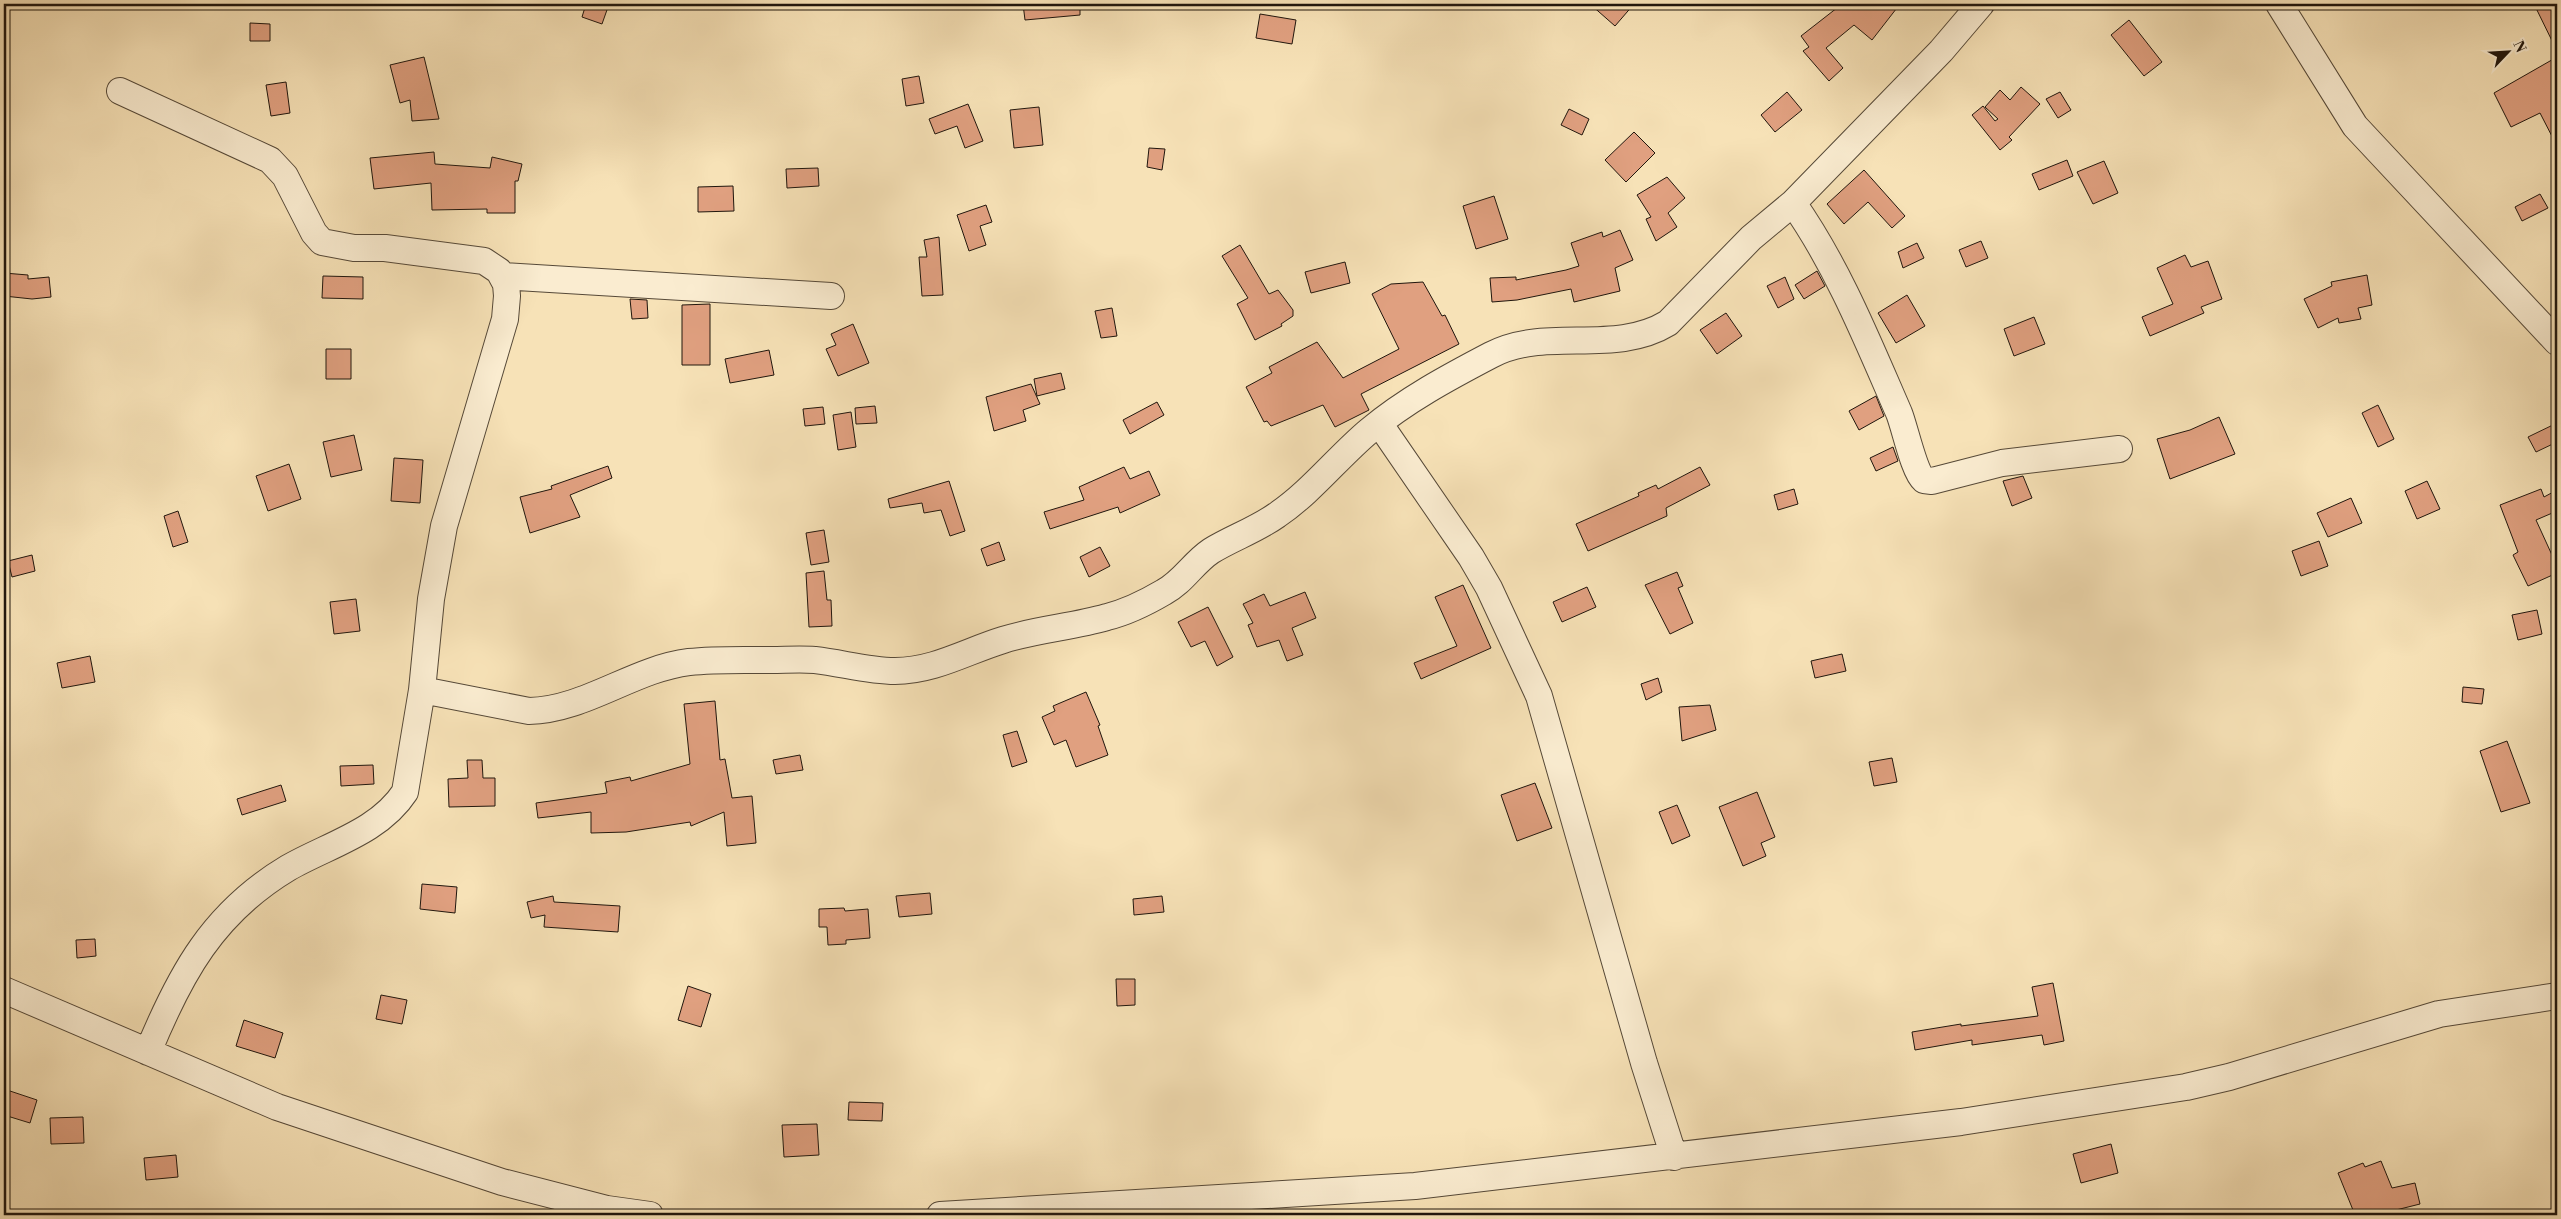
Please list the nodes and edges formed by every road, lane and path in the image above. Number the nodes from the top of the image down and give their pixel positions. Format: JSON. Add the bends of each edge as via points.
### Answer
{"nodes":[{"id":1,"x":1981,"y":4,"type":"edge"},
{"id":2,"x":2279,"y":4,"type":"edge"},
{"id":3,"x":120,"y":91,"type":"dead end"},
{"id":4,"x":1793,"y":203,"type":"junction"},
{"id":5,"x":502,"y":276,"type":"junction"},
{"id":6,"x":830,"y":296,"type":"dead end"},
{"id":7,"x":2557,"y":342,"type":"edge"},
{"id":8,"x":1379,"y":423,"type":"junction"},
{"id":9,"x":2119,"y":449,"type":"dead end"},
{"id":10,"x":422,"y":690,"type":"junction"},
{"id":11,"x":4,"y":990,"type":"edge"},
{"id":12,"x":2557,"y":996,"type":"edge"},
{"id":13,"x":148,"y":1052,"type":"junction"},
{"id":14,"x":1674,"y":1157,"type":"junction"},
{"id":15,"x":650,"y":1215,"type":"edge"},
{"id":16,"x":940,"y":1215,"type":"edge"}],
"edges":[{"from":1,"to":4,"type":"street","via":[[1941,51]]},
{"from":2,"to":7,"type":"street","via":[[2355,126]]},
{"from":3,"to":5,"type":"street","via":[[270,160],[285,176],[314,233],[322,242],[474,259],[494,267]]},
{"from":4,"to":8,"type":"street","via":[[1751,238],[1676,316],[1653,332],[1586,342],[1534,342],[1508,347],[1415,397]]},
{"from":4,"to":9,"type":"street","via":[[1828,259],[1900,415],[1916,467],[1924,480],[1932,481],[2002,463]]},
{"from":5,"to":6,"type":"street"},
{"from":5,"to":10,"type":"street","via":[[507,296],[505,319],[439,550]]},
{"from":8,"to":10,"type":"street","via":[[1279,514],[1207,554],[1166,592],[1111,616],[1003,640],[945,662],[907,671],[813,660],[690,662],[662,667],[567,705],[528,711]]},
{"from":8,"to":14,"type":"street","via":[[1471,557],[1489,588],[1539,696]]},
{"from":10,"to":13,"type":"street","via":[[404,792],[400,799],[364,830],[289,868],[233,910],[186,969]]},
{"from":11,"to":13,"type":"street"},
{"from":12,"to":14,"type":"street","via":[[2439,1014],[2229,1077],[2156,1092],[1962,1122]]},
{"from":13,"to":15,"type":"street","via":[[277,1107],[502,1182],[607,1209]]},
{"from":14,"to":16,"type":"street","via":[[1415,1186]]}]}
